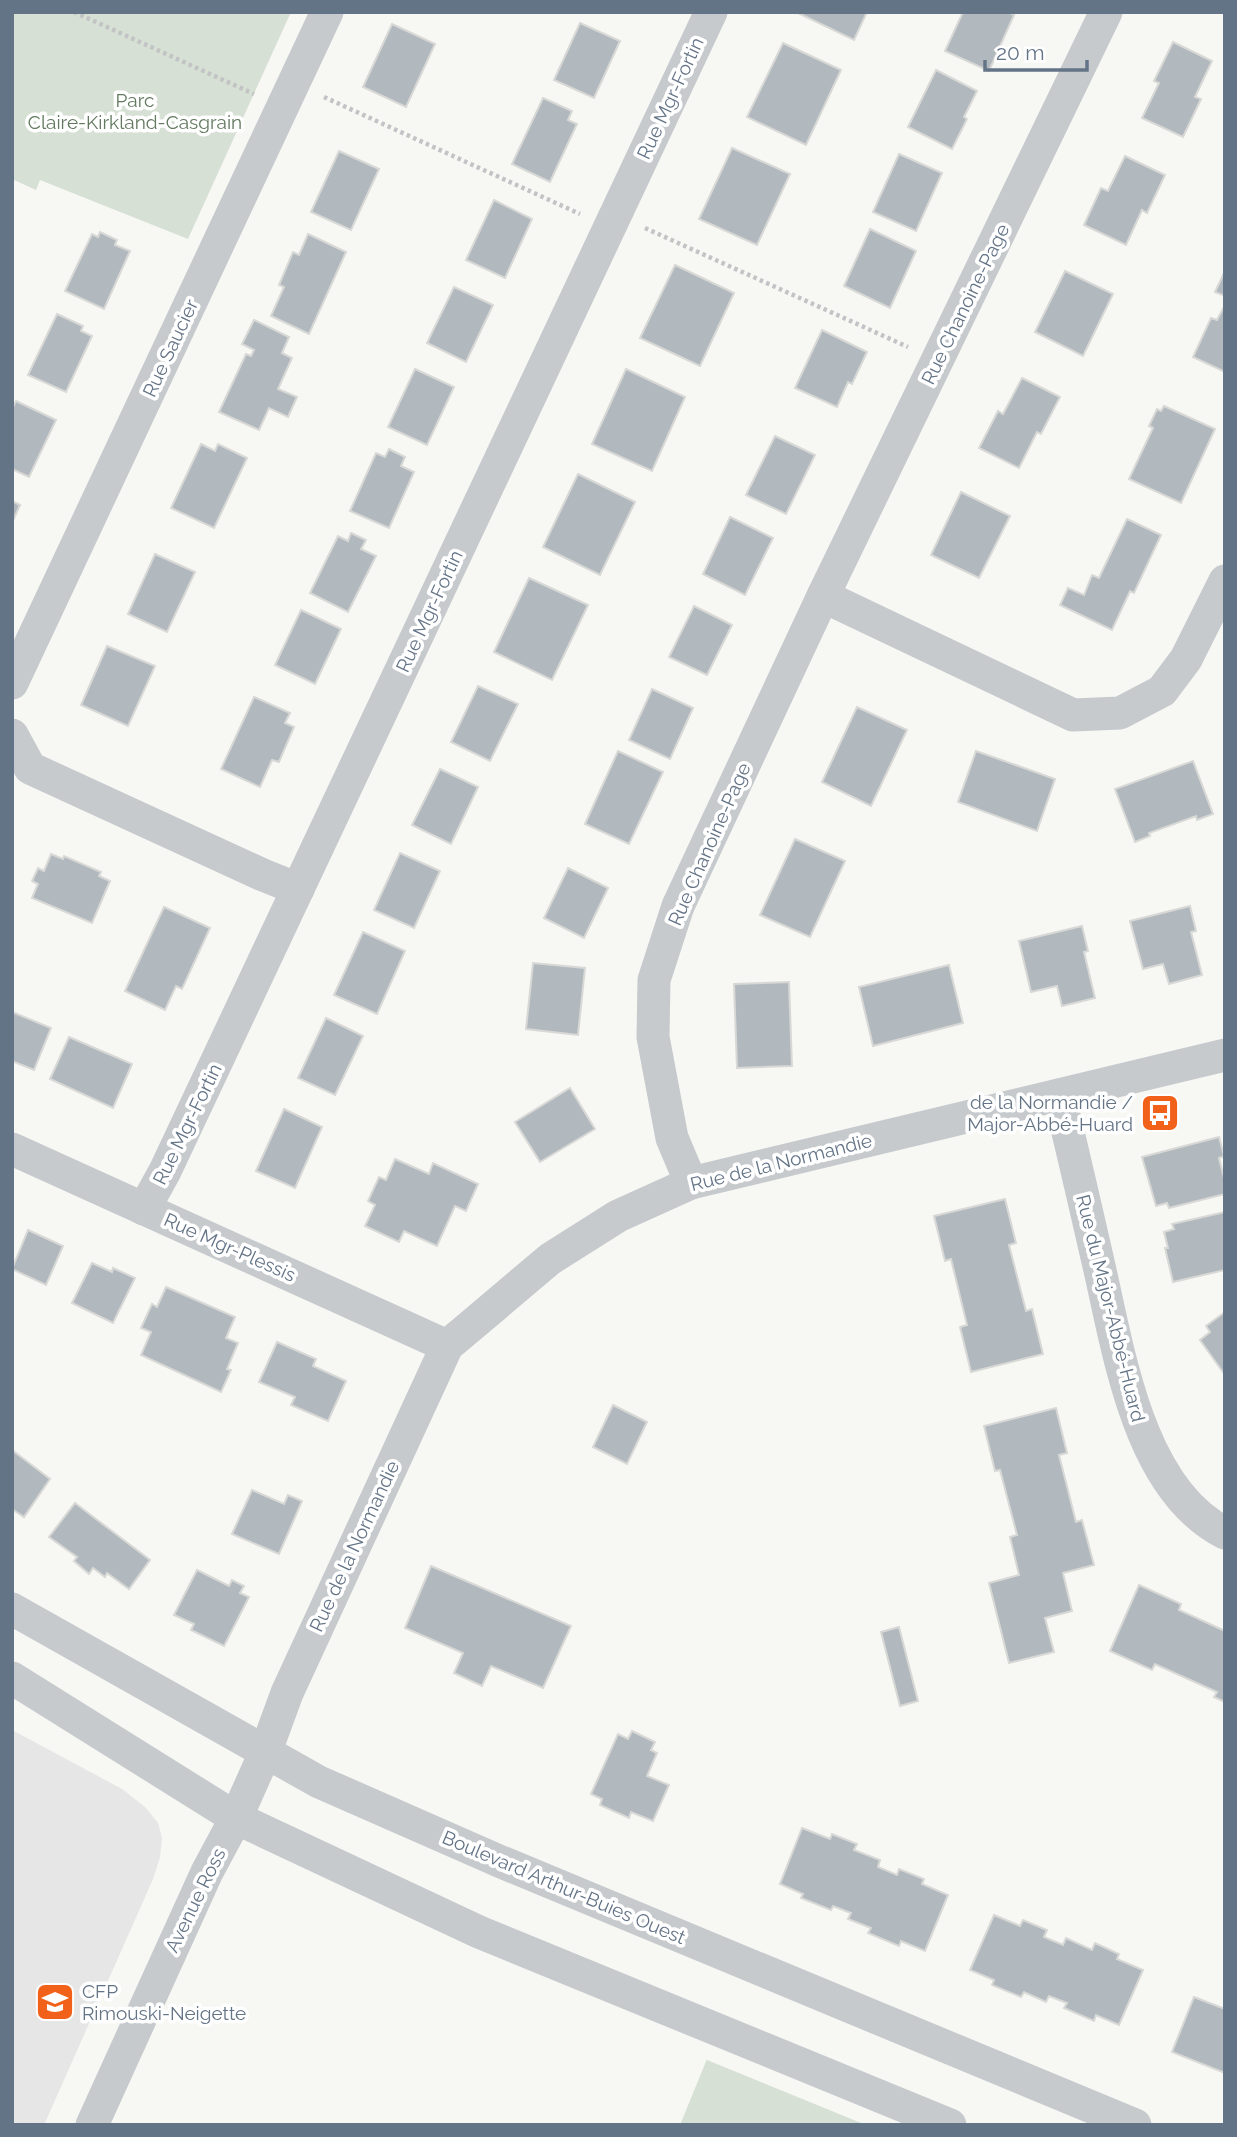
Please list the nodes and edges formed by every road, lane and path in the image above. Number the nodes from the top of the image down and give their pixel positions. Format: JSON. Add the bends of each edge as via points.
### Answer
{"nodes":[{"id":1,"x":74,"y":12,"type":"edge"},
{"id":2,"x":327,"y":12,"type":"edge"},
{"id":3,"x":711,"y":12,"type":"edge"},
{"id":4,"x":1106,"y":12,"type":"edge"},
{"id":5,"x":288,"y":96,"type":"junction"},
{"id":6,"x":613,"y":221,"type":"junction"},
{"id":7,"x":938,"y":360,"type":"junction"},
{"id":8,"x":1225,"y":580,"type":"edge"},
{"id":9,"x":823,"y":596,"type":"junction"},
{"id":10,"x":12,"y":683,"type":"edge"},
{"id":11,"x":12,"y":735,"type":"edge"},
{"id":12,"x":298,"y":889,"type":"junction"},
{"id":13,"x":1225,"y":1055,"type":"edge"},
{"id":14,"x":1059,"y":1095,"type":"junction"},
{"id":15,"x":12,"y":1149,"type":"edge"},
{"id":16,"x":691,"y":1183,"type":"junction"},
{"id":17,"x":144,"y":1209,"type":"junction"},
{"id":18,"x":447,"y":1346,"type":"junction"},
{"id":19,"x":1225,"y":1533,"type":"edge"},
{"id":20,"x":12,"y":1609,"type":"edge"},
{"id":21,"x":12,"y":1678,"type":"edge"},
{"id":22,"x":265,"y":1753,"type":"junction"},
{"id":23,"x":236,"y":1818,"type":"junction"},
{"id":24,"x":92,"y":2125,"type":"edge"},
{"id":25,"x":950,"y":2125,"type":"edge"},
{"id":26,"x":1135,"y":2125,"type":"edge"}],
"edges":[{"from":1,"to":5,"type":"path"},
{"from":2,"to":5,"type":"street","name":"Rue Saucier"},
{"from":3,"to":6,"type":"street","name":"Rue Mgr-Fortin"},
{"from":4,"to":7,"type":"street","name":"Rue Chanoine-Page"},
{"from":5,"to":6,"type":"path"},
{"from":5,"to":10,"type":"street","name":"Rue Saucier"},
{"from":6,"to":7,"type":"path"},
{"from":6,"to":12,"type":"street","name":"Rue Mgr-Fortin"},
{"from":7,"to":9,"type":"street","name":"Rue Chanoine-Page"},
{"from":8,"to":9,"type":"street","via":[[1186,659],[1162,691],[1120,713],[1073,715]]},
{"from":9,"to":16,"type":"street","name":"Rue Chanoine-Page","via":[[678,906],[654,980],[655,1049],[672,1138]]},
{"from":11,"to":12,"type":"street","via":[[30,768]]},
{"from":12,"to":17,"type":"street","name":"Rue Mgr-Fortin"},
{"from":13,"to":14,"type":"street","name":"Rue de la Normandie"},
{"from":14,"to":16,"type":"street","name":"Rue de la Normandie"},
{"from":14,"to":19,"type":"street","name":"Rue du Major-Abbé-Huard","via":[[1122,1368],[1141,1428],[1182,1500]]},
{"from":15,"to":17,"type":"street","name":"Rue Mgr-Plessis"},
{"from":16,"to":18,"type":"street","name":"Rue de la Normandie","via":[[618,1216],[550,1259]]},
{"from":17,"to":18,"type":"street","name":"Rue Mgr-Plessis"},
{"from":18,"to":22,"type":"street","name":"Rue de la Normandie","via":[[287,1693]]},
{"from":20,"to":22,"type":"street","name":"Boulevard Arthur-Buies Ouest"},
{"from":21,"to":23,"type":"street"},
{"from":22,"to":23,"type":"street","name":"Avenue Ross"},
{"from":22,"to":26,"type":"street","name":"Boulevard Arthur-Buies Ouest","via":[[319,1782],[512,1866]]},
{"from":23,"to":24,"type":"street","name":"Avenue Ross"},
{"from":23,"to":25,"type":"street","via":[[479,1932]]}]}
